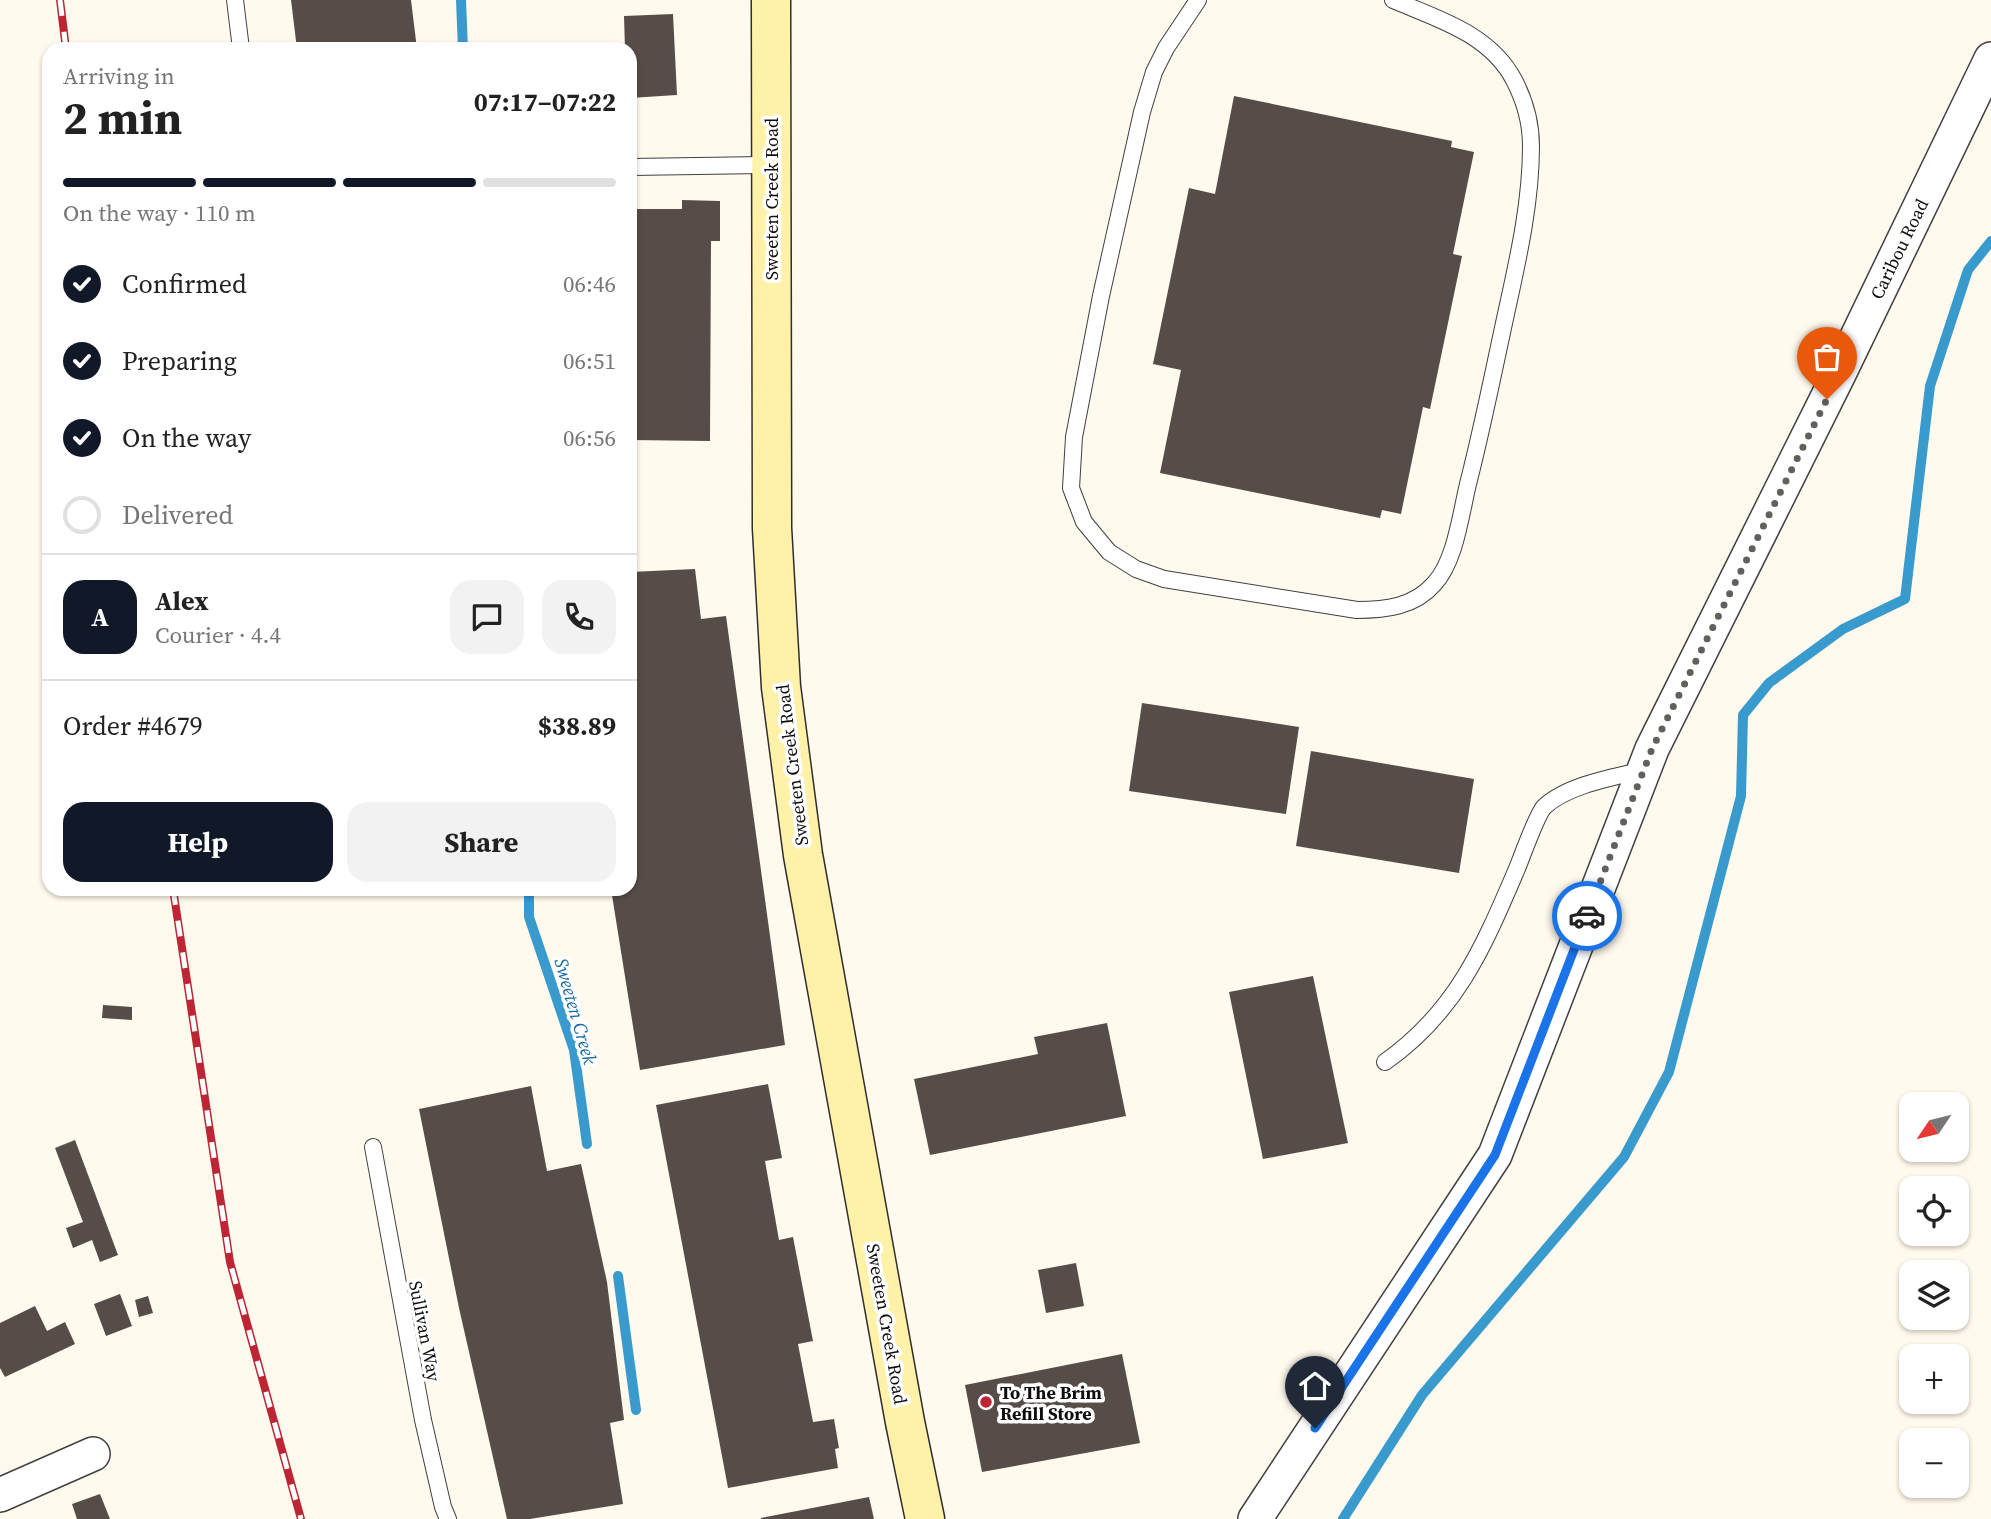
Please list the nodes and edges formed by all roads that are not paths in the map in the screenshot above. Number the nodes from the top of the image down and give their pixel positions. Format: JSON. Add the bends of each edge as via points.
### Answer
{"nodes":[{"id":1,"x":235,"y":0,"type":"edge"},
{"id":2,"x":771,"y":0,"type":"edge"},
{"id":3,"x":1198,"y":0,"type":"edge"},
{"id":4,"x":1394,"y":0,"type":"edge"},
{"id":5,"x":239,"y":42,"type":"edge"},
{"id":6,"x":1991,"y":60,"type":"edge"},
{"id":7,"x":771,"y":165,"type":"junction"},
{"id":8,"x":637,"y":167,"type":"edge"},
{"id":9,"x":1644,"y":770,"type":"junction"},
{"id":10,"x":1385,"y":1062,"type":"dead end"},
{"id":11,"x":373,"y":1147,"type":"dead end"},
{"id":12,"x":93,"y":1454,"type":"dead end"},
{"id":13,"x":0,"y":1495,"type":"edge"},
{"id":14,"x":448,"y":1519,"type":"edge"},
{"id":15,"x":925,"y":1519,"type":"edge"},
{"id":16,"x":1255,"y":1519,"type":"edge"}],
"edges":[{"from":1,"to":5,"type":"lane"},
{"from":2,"to":7,"type":"main road","name":"Sweeten Creek Road"},
{"from":3,"to":4,"type":"lane","via":[[1154,72],[1142,112],[1098,309],[1074,437],[1071,488],[1084,522],[1109,552],[1136,569],[1164,579],[1357,610],[1386,610],[1413,601],[1434,585],[1448,565],[1524,231],[1531,147],[1528,113],[1514,79],[1497,56],[1468,32]]},
{"from":6,"to":9,"type":"street","name":"Caribou Road"},
{"from":7,"to":8,"type":"lane"},
{"from":7,"to":15,"type":"main road","name":"Sweeten Creek Road","via":[[772,528],[781,687],[803,855]]},
{"from":9,"to":10,"type":"lane","via":[[1570,791],[1543,808],[1470,971],[1439,1014]]},
{"from":9,"to":16,"type":"street","name":"Caribou Road","via":[[1495,1155]]},
{"from":11,"to":14,"type":"lane","name":"Sullivan Way","via":[[422,1420]]},
{"from":12,"to":13,"type":"street"}]}
